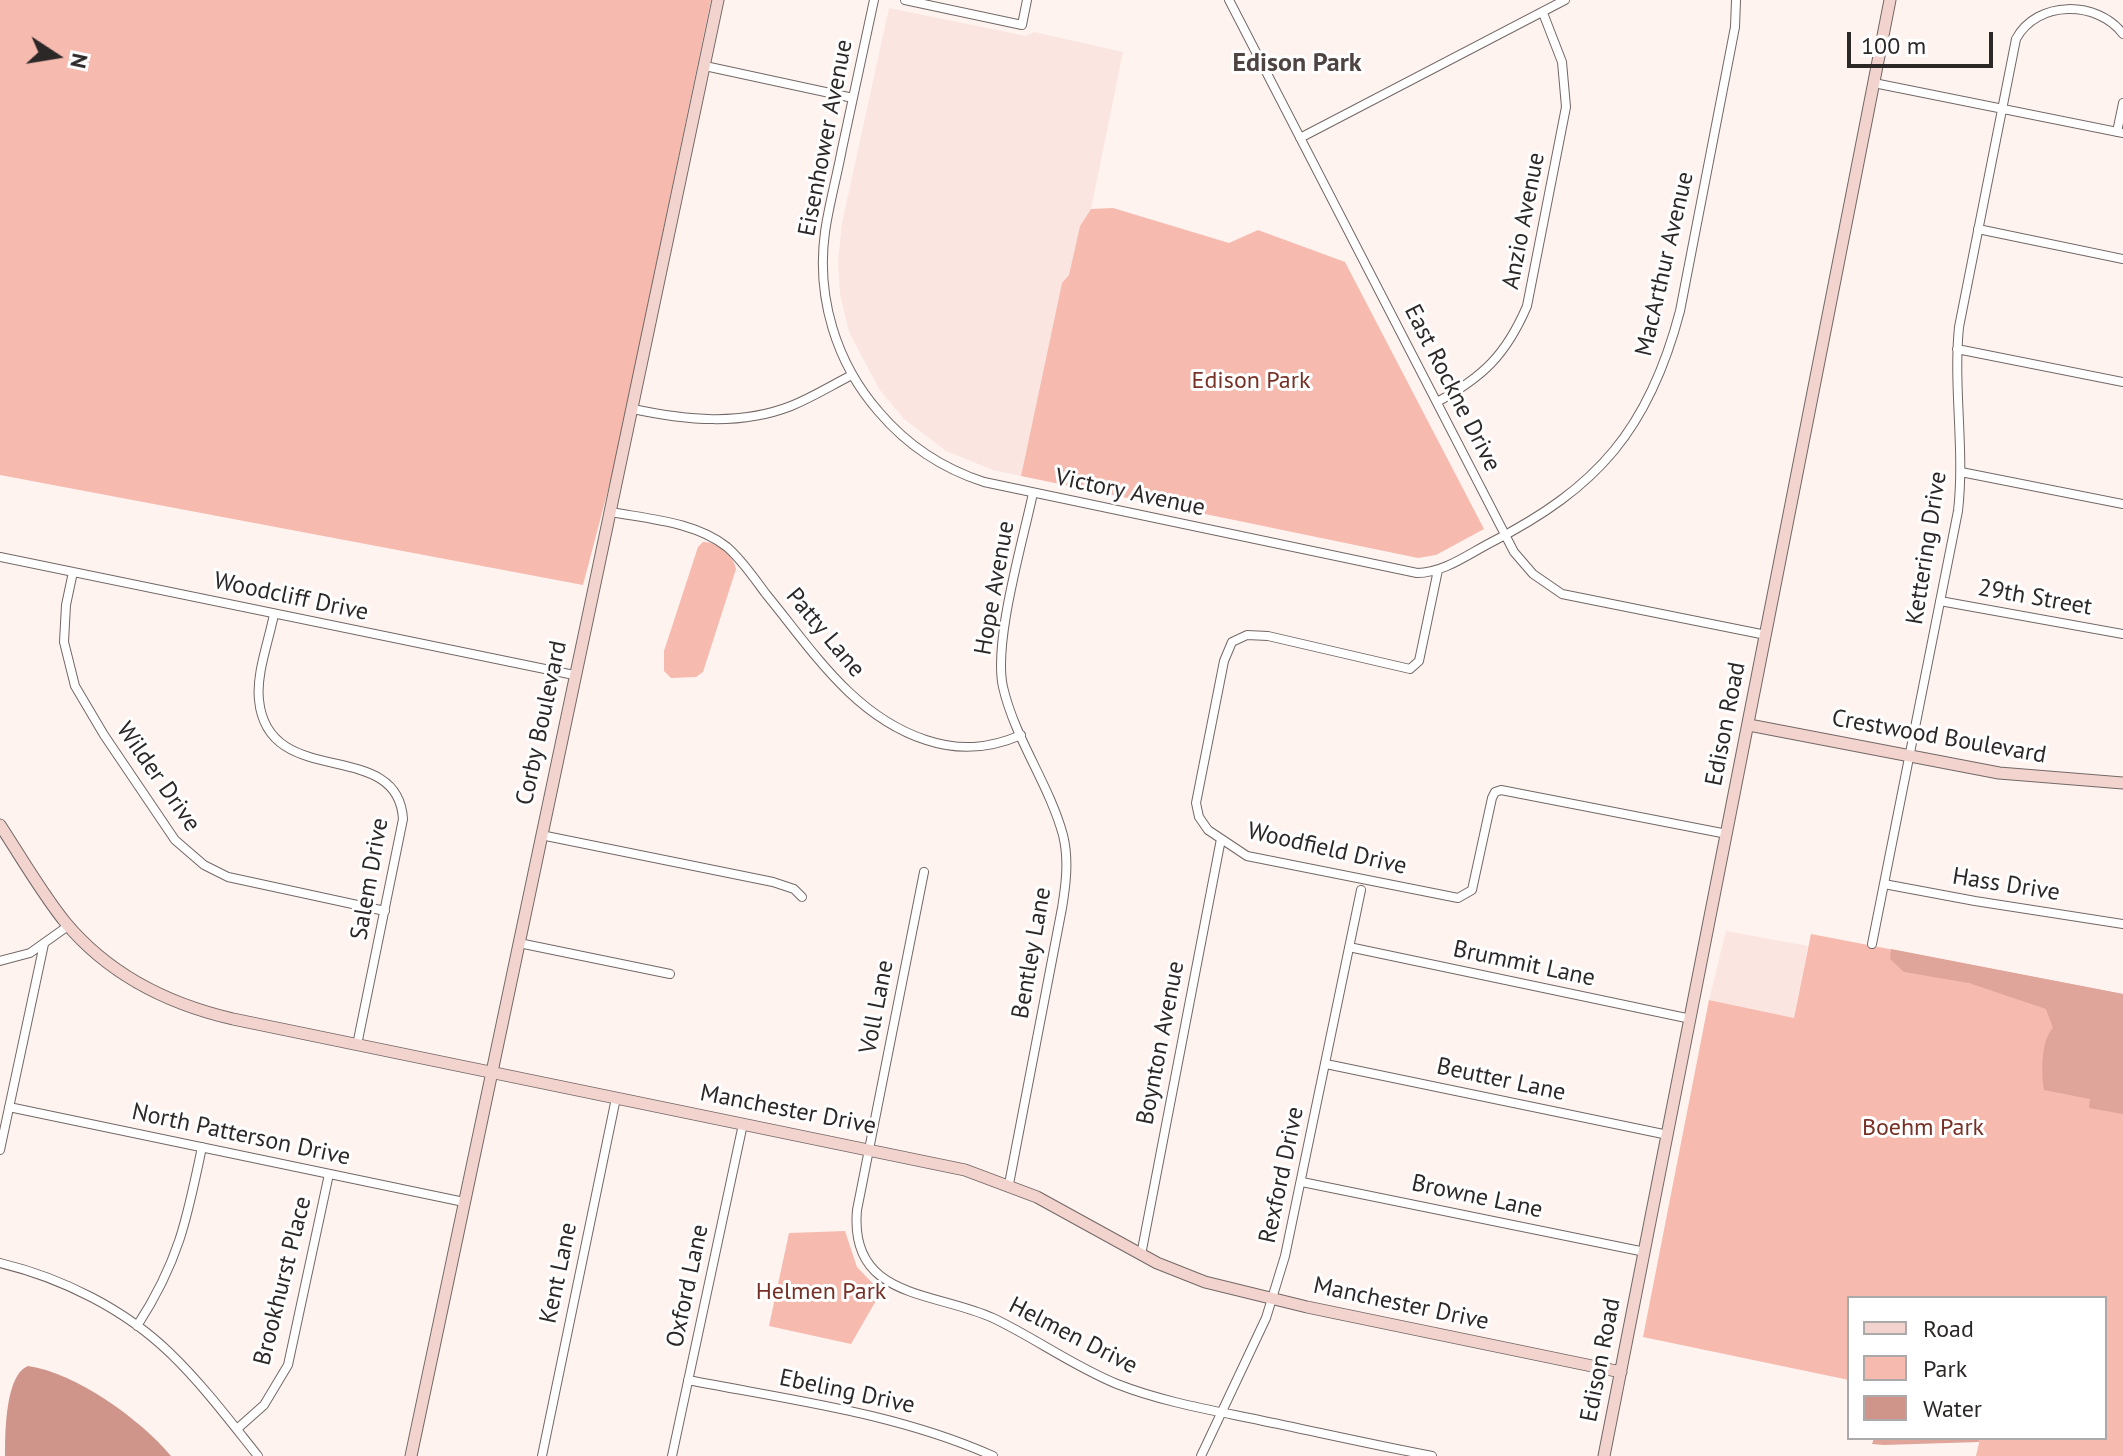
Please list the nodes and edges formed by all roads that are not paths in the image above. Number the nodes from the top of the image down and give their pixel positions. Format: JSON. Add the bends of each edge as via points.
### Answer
{"nodes":[{"id":1,"x":718,"y":0,"type":"edge"},
{"id":2,"x":874,"y":0,"type":"edge"},
{"id":3,"x":905,"y":0,"type":"edge"},
{"id":4,"x":1027,"y":0,"type":"edge"},
{"id":5,"x":1565,"y":0,"type":"edge"},
{"id":6,"x":1736,"y":0,"type":"edge"},
{"id":7,"x":1890,"y":0,"type":"edge"},
{"id":8,"x":1233,"y":1,"type":"edge"},
{"id":9,"x":1543,"y":13,"type":"junction"},
{"id":10,"x":2123,"y":34,"type":"edge"},
{"id":11,"x":705,"y":66,"type":"junction"},
{"id":12,"x":1874,"y":83,"type":"junction"},
{"id":13,"x":853,"y":98,"type":"junction"},
{"id":14,"x":2123,"y":103,"type":"edge"},
{"id":15,"x":2001,"y":108,"type":"junction"},
{"id":16,"x":2120,"y":132,"type":"edge"},
{"id":17,"x":1300,"y":138,"type":"junction"},
{"id":18,"x":1978,"y":229,"type":"junction"},
{"id":19,"x":2123,"y":259,"type":"edge"},
{"id":20,"x":1957,"y":349,"type":"junction"},
{"id":21,"x":852,"y":375,"type":"junction"},
{"id":22,"x":2123,"y":382,"type":"edge"},
{"id":23,"x":1437,"y":402,"type":"junction"},
{"id":24,"x":633,"y":409,"type":"junction"},
{"id":25,"x":1961,"y":472,"type":"junction"},
{"id":26,"x":1033,"y":493,"type":"junction"},
{"id":27,"x":2123,"y":504,"type":"edge"},
{"id":28,"x":611,"y":512,"type":"junction"},
{"id":29,"x":1505,"y":535,"type":"junction"},
{"id":30,"x":0,"y":557,"type":"edge"},
{"id":31,"x":1438,"y":570,"type":"junction"},
{"id":32,"x":73,"y":572,"type":"junction"},
{"id":33,"x":1940,"y":601,"type":"junction"},
{"id":34,"x":274,"y":614,"type":"junction"},
{"id":35,"x":2123,"y":634,"type":"edge"},
{"id":36,"x":1766,"y":635,"type":"junction"},
{"id":37,"x":574,"y":675,"type":"junction"},
{"id":38,"x":1749,"y":725,"type":"junction"},
{"id":39,"x":1021,"y":735,"type":"junction"},
{"id":40,"x":1909,"y":757,"type":"junction"},
{"id":41,"x":2123,"y":783,"type":"edge"},
{"id":42,"x":0,"y":825,"type":"edge"},
{"id":43,"x":1727,"y":834,"type":"junction"},
{"id":44,"x":541,"y":835,"type":"junction"},
{"id":45,"x":1221,"y":839,"type":"junction"},
{"id":46,"x":924,"y":872,"type":"dead end"},
{"id":47,"x":1884,"y":884,"type":"junction"},
{"id":48,"x":1361,"y":890,"type":"dead end"},
{"id":49,"x":802,"y":897,"type":"dead end"},
{"id":50,"x":385,"y":911,"type":"junction"},
{"id":51,"x":2123,"y":924,"type":"edge"},
{"id":52,"x":68,"y":926,"type":"junction"},
{"id":53,"x":519,"y":943,"type":"junction"},
{"id":54,"x":44,"y":944,"type":"junction"},
{"id":55,"x":1872,"y":944,"type":"dead end"},
{"id":56,"x":1349,"y":947,"type":"junction"},
{"id":57,"x":0,"y":961,"type":"edge"},
{"id":58,"x":670,"y":974,"type":"dead end"},
{"id":59,"x":1691,"y":1019,"type":"junction"},
{"id":60,"x":357,"y":1045,"type":"junction"},
{"id":61,"x":1326,"y":1064,"type":"junction"},
{"id":62,"x":491,"y":1072,"type":"junction"},
{"id":63,"x":616,"y":1098,"type":"junction"},
{"id":64,"x":9,"y":1107,"type":"junction"},
{"id":65,"x":743,"y":1124,"type":"junction"},
{"id":66,"x":1668,"y":1135,"type":"junction"},
{"id":67,"x":202,"y":1147,"type":"junction"},
{"id":68,"x":870,"y":1149,"type":"junction"},
{"id":69,"x":0,"y":1150,"type":"edge"},
{"id":70,"x":329,"y":1174,"type":"junction"},
{"id":71,"x":1302,"y":1182,"type":"junction"},
{"id":72,"x":1009,"y":1184,"type":"junction"},
{"id":73,"x":464,"y":1202,"type":"junction"},
{"id":74,"x":1645,"y":1252,"type":"junction"},
{"id":75,"x":1141,"y":1255,"type":"junction"},
{"id":76,"x":0,"y":1263,"type":"edge"},
{"id":77,"x":1272,"y":1299,"type":"junction"},
{"id":78,"x":137,"y":1326,"type":"junction"},
{"id":79,"x":1621,"y":1372,"type":"junction"},
{"id":80,"x":688,"y":1380,"type":"junction"},
{"id":81,"x":1223,"y":1413,"type":"junction"},
{"id":82,"x":237,"y":1429,"type":"junction"},
{"id":83,"x":258,"y":1456,"type":"edge"},
{"id":84,"x":411,"y":1456,"type":"edge"},
{"id":85,"x":542,"y":1456,"type":"edge"},
{"id":86,"x":672,"y":1456,"type":"edge"},
{"id":87,"x":993,"y":1456,"type":"edge"},
{"id":88,"x":1201,"y":1456,"type":"edge"},
{"id":89,"x":1432,"y":1456,"type":"edge"},
{"id":90,"x":1604,"y":1456,"type":"edge"}],
"edges":[{"from":1,"to":11,"type":"street","name":"Corby Boulevard"},
{"from":2,"to":13,"type":"street","name":"Eisenhower Avenue"},
{"from":3,"to":4,"type":"street","via":[[1022,25]]},
{"from":5,"to":9,"type":"street"},
{"from":6,"to":29,"type":"street","name":"MacArthur Avenue","via":[[1680,311],[1659,379],[1630,432],[1603,464],[1569,496]]},
{"from":7,"to":12,"type":"street","name":"Edison Road"},
{"from":8,"to":17,"type":"street","name":"East Rockne Drive"},
{"from":9,"to":17,"type":"street"},
{"from":9,"to":23,"type":"street","name":"Anzio Avenue","via":[[1562,62],[1566,107],[1527,306],[1499,357],[1470,383]]},
{"from":10,"to":15,"type":"street","name":"Kettering Drive","via":[[2100,10],[2077,2],[2055,3],[2035,12],[2016,39]]},
{"from":11,"to":13,"type":"street"},
{"from":11,"to":24,"type":"street","name":"Corby Boulevard"},
{"from":12,"to":15,"type":"street"},
{"from":12,"to":36,"type":"street","name":"Edison Road"},
{"from":13,"to":21,"type":"street","name":"Eisenhower Avenue","via":[[823,252],[828,311]]},
{"from":14,"to":16,"type":"street"},
{"from":15,"to":16,"type":"street"},
{"from":15,"to":18,"type":"street","name":"Kettering Drive"},
{"from":17,"to":23,"type":"street","name":"East Rockne Drive"},
{"from":18,"to":19,"type":"street"},
{"from":18,"to":20,"type":"street","name":"Kettering Drive"},
{"from":20,"to":22,"type":"street"},
{"from":20,"to":25,"type":"street","name":"Kettering Drive"},
{"from":21,"to":24,"type":"street","via":[[789,407],[749,417],[693,419]]},
{"from":21,"to":26,"type":"street","name":"Victory Avenue","via":[[888,422],[926,455],[964,476]]},
{"from":23,"to":29,"type":"street","name":"East Rockne Drive"},
{"from":24,"to":28,"type":"street","name":"Corby Boulevard"},
{"from":25,"to":27,"type":"street"},
{"from":25,"to":33,"type":"street","name":"Kettering Drive"},
{"from":26,"to":31,"type":"street","name":"Victory Avenue","via":[[1417,573]]},
{"from":26,"to":39,"type":"street","name":"Hope Avenue","via":[[1001,663],[1003,687]]},
{"from":28,"to":37,"type":"street","name":"Corby Boulevard"},
{"from":28,"to":39,"type":"street","name":"Patty Lane","via":[[695,530],[726,546],[834,678],[864,707],[908,733],[962,748]]},
{"from":29,"to":31,"type":"street","name":"MacArthur Avenue"},
{"from":29,"to":36,"type":"street","name":"East Rockne Drive","via":[[1533,574],[1562,594]]},
{"from":30,"to":32,"type":"street","name":"Woodcliff Drive"},
{"from":31,"to":45,"type":"street","name":"Woodfield Drive","via":[[1414,667],[1268,636],[1238,637],[1227,651],[1196,803],[1208,830]]},
{"from":32,"to":34,"type":"street","name":"Woodcliff Drive"},
{"from":32,"to":50,"type":"street","name":"Wilder Drive","via":[[64,642],[75,686],[175,840],[228,877]]},
{"from":33,"to":35,"type":"street","name":"29th Street"},
{"from":33,"to":40,"type":"street","name":"Kettering Drive"},
{"from":34,"to":37,"type":"street","name":"Woodcliff Drive"},
{"from":34,"to":50,"type":"street","name":"Salem Drive","via":[[259,691],[269,730],[303,757],[367,770],[398,795],[403,819]]},
{"from":36,"to":38,"type":"street","name":"Edison Road"},
{"from":37,"to":44,"type":"street","name":"Corby Boulevard"},
{"from":38,"to":40,"type":"street","name":"Crestwood Boulevard"},
{"from":38,"to":43,"type":"street","name":"Edison Road"},
{"from":39,"to":72,"type":"street","name":"Bentley Lane","via":[[1063,835],[1067,868]]},
{"from":40,"to":41,"type":"street","name":"Crestwood Boulevard","via":[[2012,774]]},
{"from":40,"to":47,"type":"street","name":"Kettering Drive"},
{"from":42,"to":52,"type":"street","name":"Manchester Drive"},
{"from":43,"to":45,"type":"street","name":"Woodfield Drive","via":[[1501,790],[1492,798],[1472,890],[1458,898],[1247,856]]},
{"from":43,"to":59,"type":"street","name":"Edison Road"},
{"from":44,"to":49,"type":"street","via":[[773,882]]},
{"from":44,"to":53,"type":"street","name":"Corby Boulevard"},
{"from":45,"to":75,"type":"street","name":"Boynton Avenue"},
{"from":46,"to":68,"type":"street","name":"Voll Lane"},
{"from":47,"to":51,"type":"street","name":"Hass Drive"},
{"from":47,"to":55,"type":"street","name":"Kettering Drive"},
{"from":48,"to":56,"type":"street","name":"Rexford Drive"},
{"from":50,"to":60,"type":"street","name":"Salem Drive"},
{"from":52,"to":54,"type":"street"},
{"from":52,"to":60,"type":"street","name":"Manchester Drive","via":[[113,968],[170,1000]]},
{"from":53,"to":58,"type":"street"},
{"from":53,"to":62,"type":"street","name":"Corby Boulevard"},
{"from":54,"to":57,"type":"street"},
{"from":54,"to":64,"type":"street"},
{"from":56,"to":59,"type":"street","name":"Brummit Lane"},
{"from":56,"to":61,"type":"street","name":"Rexford Drive"},
{"from":59,"to":66,"type":"street","name":"Edison Road"},
{"from":60,"to":62,"type":"street","name":"Manchester Drive"},
{"from":61,"to":66,"type":"street","name":"Beutter Lane"},
{"from":61,"to":71,"type":"street","name":"Rexford Drive"},
{"from":62,"to":63,"type":"street","name":"Manchester Drive"},
{"from":62,"to":73,"type":"street","name":"Corby Boulevard"},
{"from":63,"to":65,"type":"street","name":"Manchester Drive"},
{"from":63,"to":85,"type":"street","name":"Kent Lane"},
{"from":64,"to":67,"type":"street","name":"North Patterson Drive"},
{"from":64,"to":69,"type":"street"},
{"from":65,"to":68,"type":"street","name":"Manchester Drive"},
{"from":65,"to":80,"type":"street","name":"Oxford Lane"},
{"from":66,"to":74,"type":"street","name":"Edison Road"},
{"from":67,"to":70,"type":"street","name":"North Patterson Drive"},
{"from":67,"to":78,"type":"street","via":[[174,1262]]},
{"from":68,"to":72,"type":"street","name":"Manchester Drive"},
{"from":68,"to":81,"type":"street","name":"Helmen Drive","via":[[857,1233],[868,1264],[883,1279],[993,1318],[1116,1383]]},
{"from":70,"to":73,"type":"street","name":"North Patterson Drive"},
{"from":70,"to":82,"type":"street","name":"Brookhurst Place","via":[[288,1365],[273,1393]]},
{"from":71,"to":74,"type":"street","name":"Browne Lane"},
{"from":71,"to":77,"type":"street","name":"Rexford Drive"},
{"from":72,"to":75,"type":"street","name":"Manchester Drive"},
{"from":73,"to":84,"type":"street","name":"Corby Boulevard"},
{"from":74,"to":79,"type":"street","name":"Edison Road"},
{"from":75,"to":77,"type":"street","name":"Manchester Drive","via":[[1205,1282]]},
{"from":76,"to":78,"type":"street","via":[[60,1283]]},
{"from":77,"to":79,"type":"street","name":"Manchester Drive"},
{"from":77,"to":81,"type":"street","name":"Rexford Drive"},
{"from":78,"to":82,"type":"street","via":[[170,1352]]},
{"from":79,"to":90,"type":"street","name":"Edison Road"},
{"from":80,"to":86,"type":"street","name":"Oxford Lane"},
{"from":80,"to":87,"type":"street","name":"Ebeling Drive","via":[[907,1425]]},
{"from":81,"to":88,"type":"street","name":"Rexford Drive"},
{"from":81,"to":89,"type":"street","name":"Helmen Drive"},
{"from":82,"to":83,"type":"street"}]}
